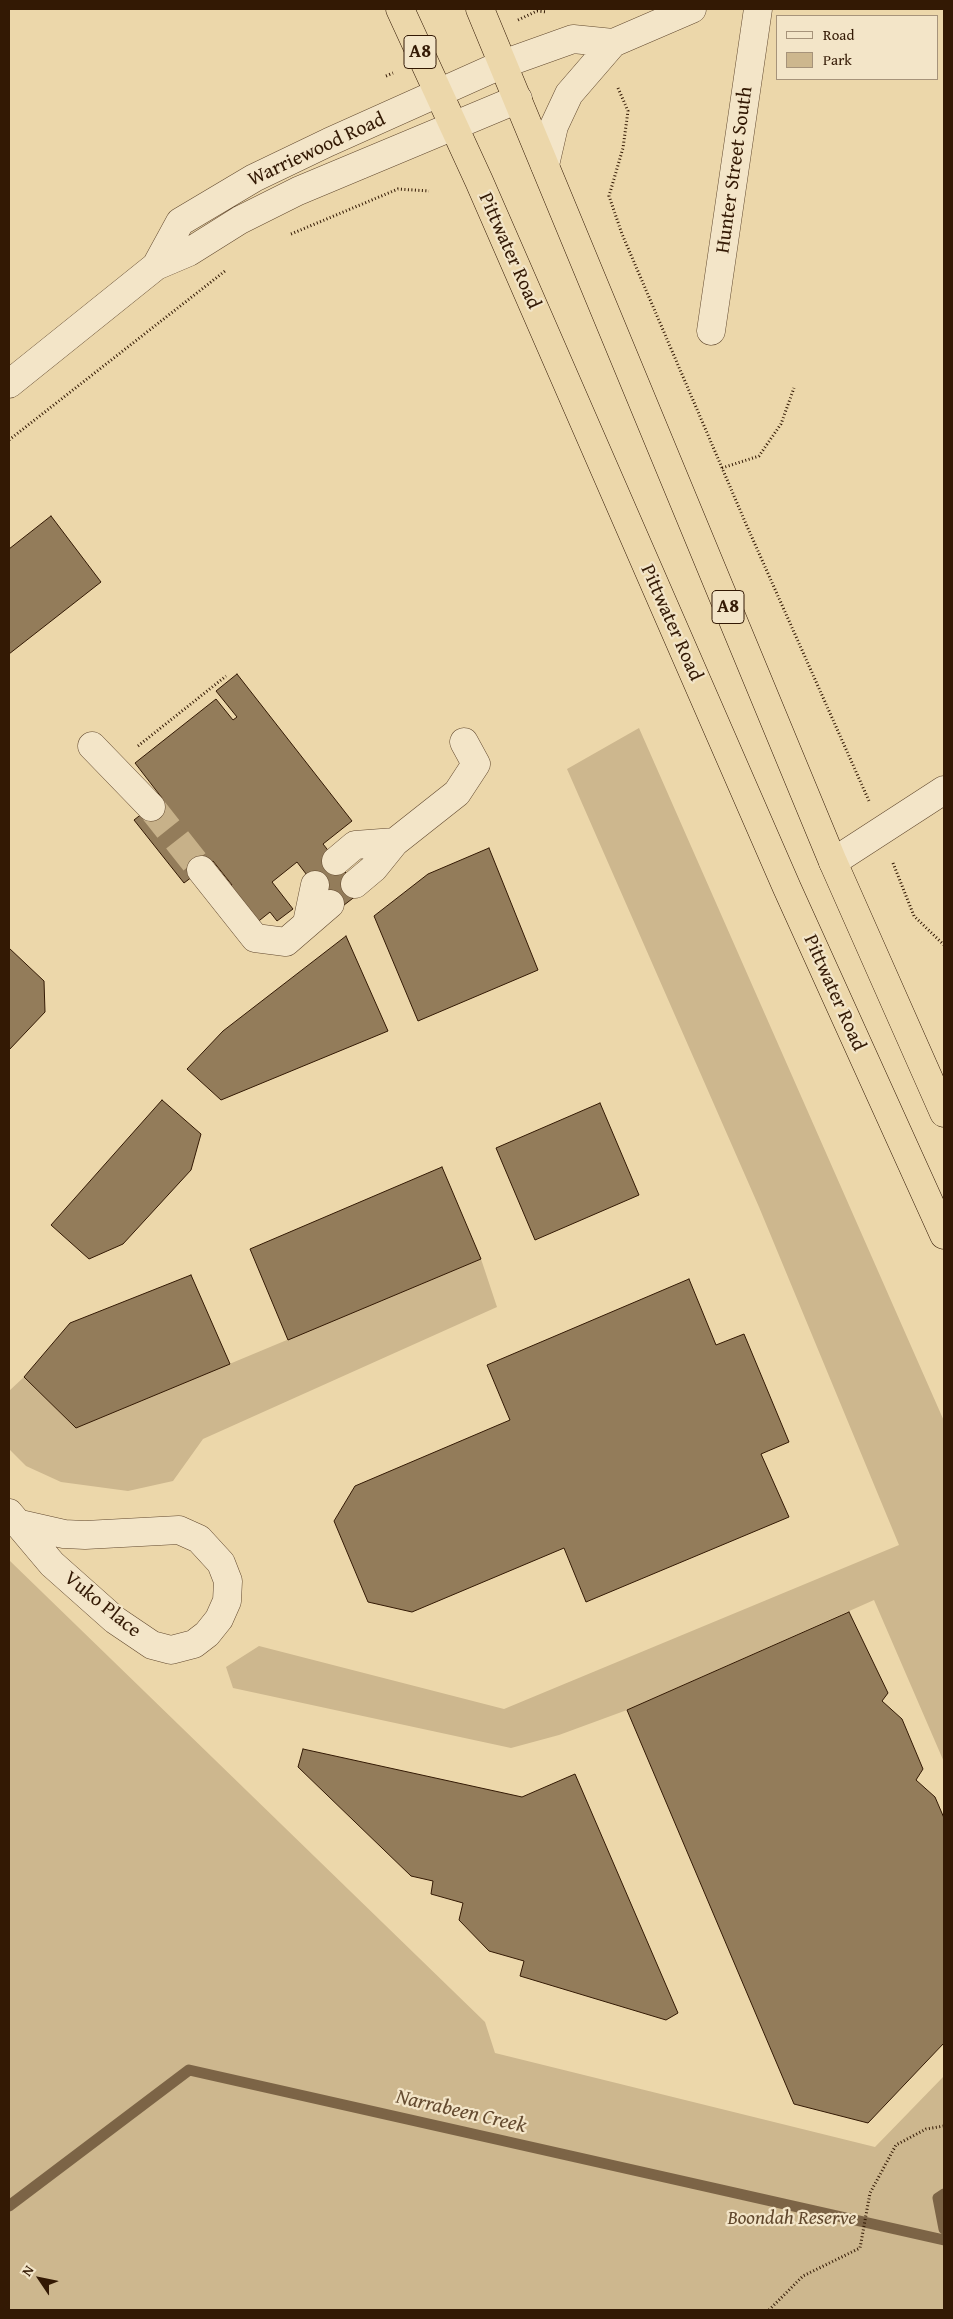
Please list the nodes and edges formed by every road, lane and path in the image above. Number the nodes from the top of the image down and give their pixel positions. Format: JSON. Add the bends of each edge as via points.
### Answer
{"nodes":[{"id":1,"x":400,"y":9,"type":"edge"},
{"id":2,"x":480,"y":9,"type":"edge"},
{"id":3,"x":692,"y":9,"type":"edge"},
{"id":4,"x":758,"y":9,"type":"edge"},
{"id":5,"x":613,"y":43,"type":"junction"},
{"id":6,"x":503,"y":64,"type":"junction"},
{"id":7,"x":439,"y":94,"type":"junction"},
{"id":8,"x":518,"y":99,"type":"junction"},
{"id":9,"x":454,"y":126,"type":"junction"},
{"id":10,"x":545,"y":165,"type":"junction"},
{"id":11,"x":429,"y":191,"type":"dead end"},
{"id":12,"x":286,"y":237,"type":"dead end"},
{"id":13,"x":156,"y":266,"type":"junction"},
{"id":14,"x":230,"y":268,"type":"dead end"},
{"id":15,"x":711,"y":331,"type":"dead end"},
{"id":16,"x":9,"y":384,"type":"edge"},
{"id":17,"x":794,"y":388,"type":"dead end"},
{"id":18,"x":9,"y":440,"type":"edge"},
{"id":19,"x":722,"y":468,"type":"junction"},
{"id":20,"x":226,"y":676,"type":"dead end"},
{"id":21,"x":464,"y":742,"type":"dead end"},
{"id":22,"x":92,"y":746,"type":"dead end"},
{"id":23,"x":136,"y":748,"type":"dead end"},
{"id":24,"x":944,"y":790,"type":"edge"},
{"id":25,"x":151,"y":807,"type":"tunnel mouth"},
{"id":26,"x":882,"y":832,"type":"junction"},
{"id":27,"x":395,"y":842,"type":"junction"},
{"id":28,"x":336,"y":860,"type":"dead end"},
{"id":29,"x":833,"y":862,"type":"junction"},
{"id":30,"x":201,"y":870,"type":"tunnel mouth"},
{"id":31,"x":355,"y":884,"type":"dead end"},
{"id":32,"x":322,"y":895,"type":"dead end"},
{"id":33,"x":944,"y":945,"type":"edge"},
{"id":34,"x":944,"y":1113,"type":"edge"},
{"id":35,"x":944,"y":1235,"type":"edge"},
{"id":36,"x":14,"y":1518,"type":"edge"},
{"id":37,"x":944,"y":2126,"type":"edge"},
{"id":38,"x":769,"y":2310,"type":"edge"}],
"edges":[{"from":1,"to":7,"type":"highway","name":"Pittwater Road","number":"A8"},
{"from":2,"to":6,"type":"highway","number":"A8"},
{"from":3,"to":5,"type":"street"},
{"from":4,"to":15,"type":"street","name":"Hunter Street South"},
{"from":5,"to":6,"type":"street","via":[[572,39]]},
{"from":5,"to":10,"type":"street","via":[[569,94],[554,126]]},
{"from":5,"to":19,"type":"path","via":[[617,85],[628,111],[623,148],[609,196],[622,234]]},
{"from":6,"to":7,"type":"street","name":"Warriewood Road"},
{"from":6,"to":8,"type":"highway","number":"A8"},
{"from":7,"to":9,"type":"highway","name":"Pittwater Road","number":"A8"},
{"from":7,"to":13,"type":"street","name":"Warriewood Road","via":[[329,142],[217,198],[180,222]]},
{"from":8,"to":9,"type":"street","name":"Warriewood Road"},
{"from":8,"to":10,"type":"highway","number":"A8"},
{"from":9,"to":13,"type":"street","name":"Warriewood Road","via":[[298,191],[240,220],[189,252]]},
{"from":9,"to":35,"type":"highway","name":"Pittwater Road","number":"A8","via":[[787,888]]},
{"from":10,"to":29,"type":"highway","number":"A8"},
{"from":11,"to":12,"type":"path","via":[[398,189]]},
{"from":13,"to":16,"type":"street","name":"Warriewood Road"},
{"from":14,"to":18,"type":"path"},
{"from":17,"to":19,"type":"path","via":[[781,424],[758,456]]},
{"from":19,"to":26,"type":"path"},
{"from":20,"to":23,"type":"path"},
{"from":21,"to":27,"type":"street","via":[[476,764],[457,793]]},
{"from":22,"to":25,"type":"street"},
{"from":24,"to":26,"type":"street"},
{"from":26,"to":29,"type":"street"},
{"from":26,"to":33,"type":"path","via":[[914,916]]},
{"from":27,"to":28,"type":"street","via":[[355,844]]},
{"from":27,"to":31,"type":"street","via":[[374,868]]},
{"from":29,"to":34,"type":"highway","number":"A8"},
{"from":30,"to":32,"type":"street","via":[[255,938],[286,942],[307,923]]},
{"from":36,"to":36,"type":"street","name":"Vuko Place","via":[[64,1534],[178,1530],[199,1539],[221,1563],[228,1581],[227,1601],[219,1619],[194,1644],[171,1650],[152,1645],[114,1620],[52,1564]]},
{"from":37,"to":38,"type":"path","via":[[926,2129],[896,2145],[870,2193],[860,2248],[803,2276]]}]}
